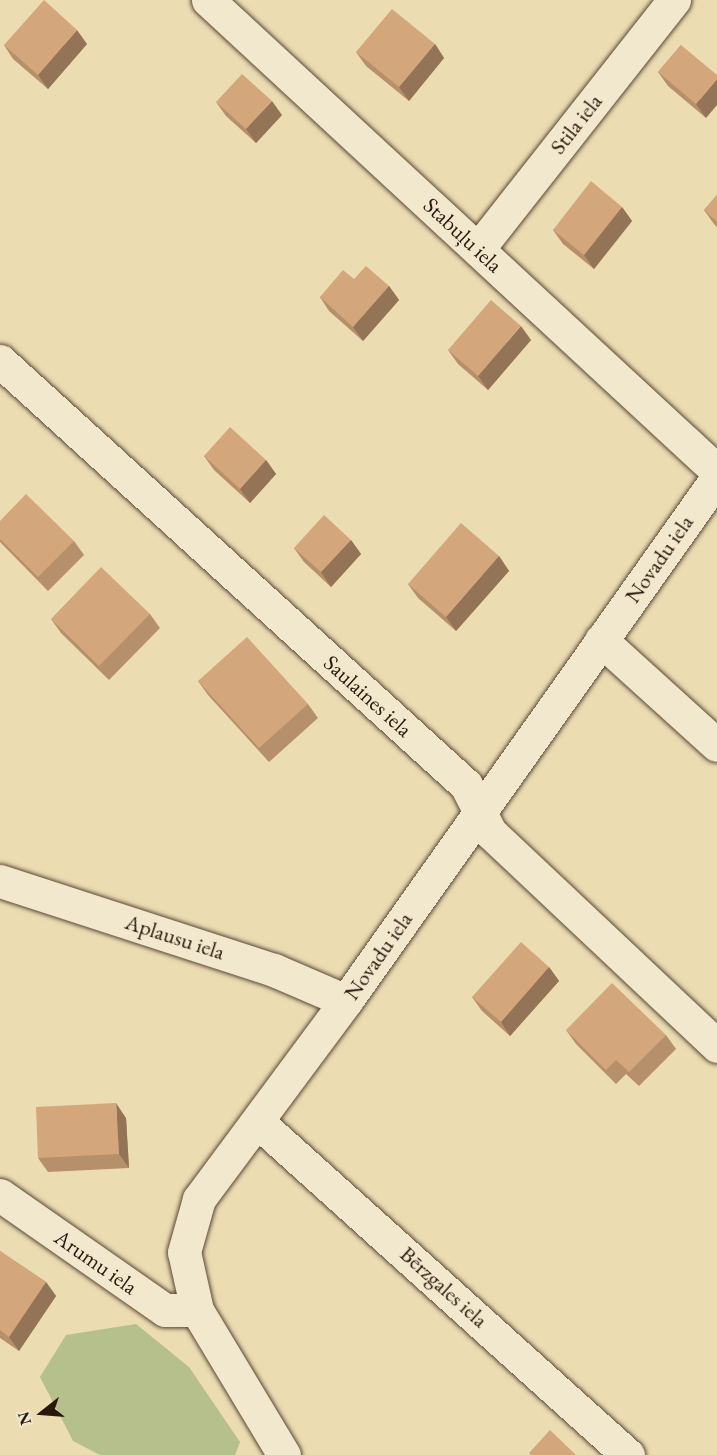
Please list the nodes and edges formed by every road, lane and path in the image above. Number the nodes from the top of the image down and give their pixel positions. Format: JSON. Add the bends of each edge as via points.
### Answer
{"nodes":[{"id":1,"x":208,"y":0,"type":"edge"},
{"id":2,"x":674,"y":0,"type":"edge"},
{"id":3,"x":477,"y":249,"type":"junction"},
{"id":4,"x":0,"y":361,"type":"edge"},
{"id":5,"x":717,"y":471,"type":"edge"},
{"id":6,"x":717,"y":478,"type":"edge"},
{"id":7,"x":601,"y":640,"type":"junction"},
{"id":8,"x":717,"y":746,"type":"edge"},
{"id":9,"x":480,"y":813,"type":"junction"},
{"id":10,"x":0,"y":881,"type":"edge"},
{"id":11,"x":346,"y":1001,"type":"junction"},
{"id":12,"x":717,"y":1046,"type":"edge"},
{"id":13,"x":258,"y":1122,"type":"junction"},
{"id":14,"x":0,"y":1196,"type":"edge"},
{"id":15,"x":197,"y":1310,"type":"junction"},
{"id":16,"x":284,"y":1455,"type":"edge"},
{"id":17,"x":628,"y":1455,"type":"edge"}],
"edges":[{"from":1,"to":3,"type":"street","name":"Stabuļu iela"},
{"from":2,"to":3,"type":"street","name":"Stila iela"},
{"from":3,"to":5,"type":"street","name":"Stabuļu iela"},
{"from":4,"to":9,"type":"street","name":"Saulaines iela","via":[[466,785]]},
{"from":6,"to":7,"type":"street","name":"Novadu iela"},
{"from":7,"to":8,"type":"street"},
{"from":7,"to":9,"type":"street","name":"Novadu iela"},
{"from":9,"to":11,"type":"street","name":"Novadu iela"},
{"from":9,"to":12,"type":"street","name":"Saulaines iela","via":[[490,832]]},
{"from":10,"to":11,"type":"street","name":"Aplausu iela","via":[[274,970]]},
{"from":11,"to":13,"type":"street","name":"Novadu iela"},
{"from":13,"to":15,"type":"street","name":"Novadu iela","via":[[199,1198],[184,1251]]},
{"from":13,"to":17,"type":"street","name":"Bērzgales iela"},
{"from":14,"to":15,"type":"street","name":"Arumu iela","via":[[165,1310]]},
{"from":15,"to":16,"type":"street","name":"Novadu iela"}]}
